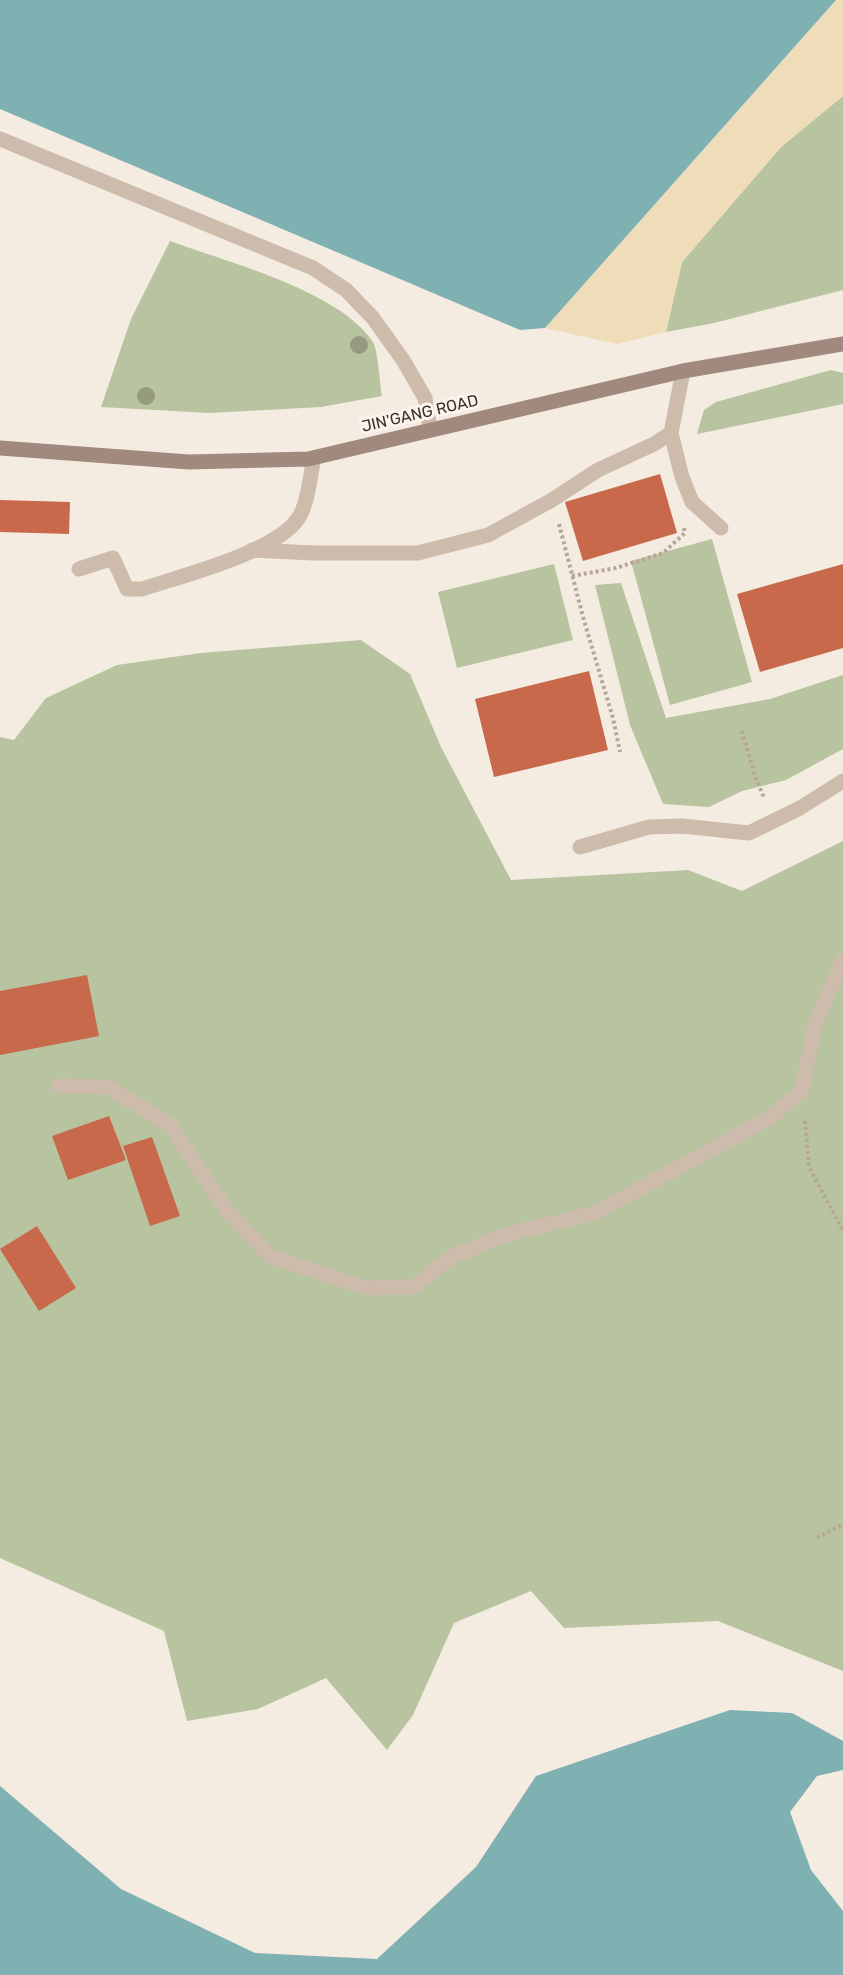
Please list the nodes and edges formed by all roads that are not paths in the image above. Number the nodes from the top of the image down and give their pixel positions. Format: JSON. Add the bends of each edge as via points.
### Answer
{"nodes":[{"id":1,"x":0,"y":139,"type":"edge"},
{"id":2,"x":843,"y":344,"type":"edge"},
{"id":3,"x":683,"y":371,"type":"junction"},
{"id":4,"x":430,"y":430,"type":"junction"},
{"id":5,"x":671,"y":432,"type":"junction"},
{"id":6,"x":0,"y":448,"type":"edge"},
{"id":7,"x":314,"y":458,"type":"junction"},
{"id":8,"x":721,"y":528,"type":"dead end"},
{"id":9,"x":252,"y":550,"type":"junction"},
{"id":10,"x":79,"y":569,"type":"dead end"},
{"id":11,"x":843,"y":781,"type":"edge"},
{"id":12,"x":580,"y":847,"type":"dead end"},
{"id":13,"x":843,"y":960,"type":"edge"},
{"id":14,"x":58,"y":1086,"type":"dead end"}],
"edges":[{"from":1,"to":4,"type":"lane","via":[[313,268],[346,290],[373,318],[403,360],[425,398]]},
{"from":2,"to":3,"type":"street","name":"JIN'GANG ROAD"},
{"from":3,"to":4,"type":"street","name":"JIN'GANG ROAD"},
{"from":3,"to":5,"type":"lane"},
{"from":4,"to":7,"type":"street","name":"JIN'GANG ROAD"},
{"from":5,"to":8,"type":"lane","via":[[692,502]]},
{"from":5,"to":9,"type":"lane","via":[[488,535],[418,553]]},
{"from":6,"to":7,"type":"street","name":"JIN'GANG ROAD","via":[[189,462]]},
{"from":7,"to":9,"type":"lane","via":[[298,519],[284,534]]},
{"from":9,"to":10,"type":"lane","via":[[142,589],[127,589],[112,558]]},
{"from":11,"to":12,"type":"lane","via":[[800,808],[749,832],[649,827]]},
{"from":13,"to":14,"type":"lane","via":[[815,1024],[802,1090],[771,1117],[595,1213],[508,1234],[453,1256],[414,1287],[367,1288],[270,1256],[228,1212],[170,1125],[108,1087]]}]}
